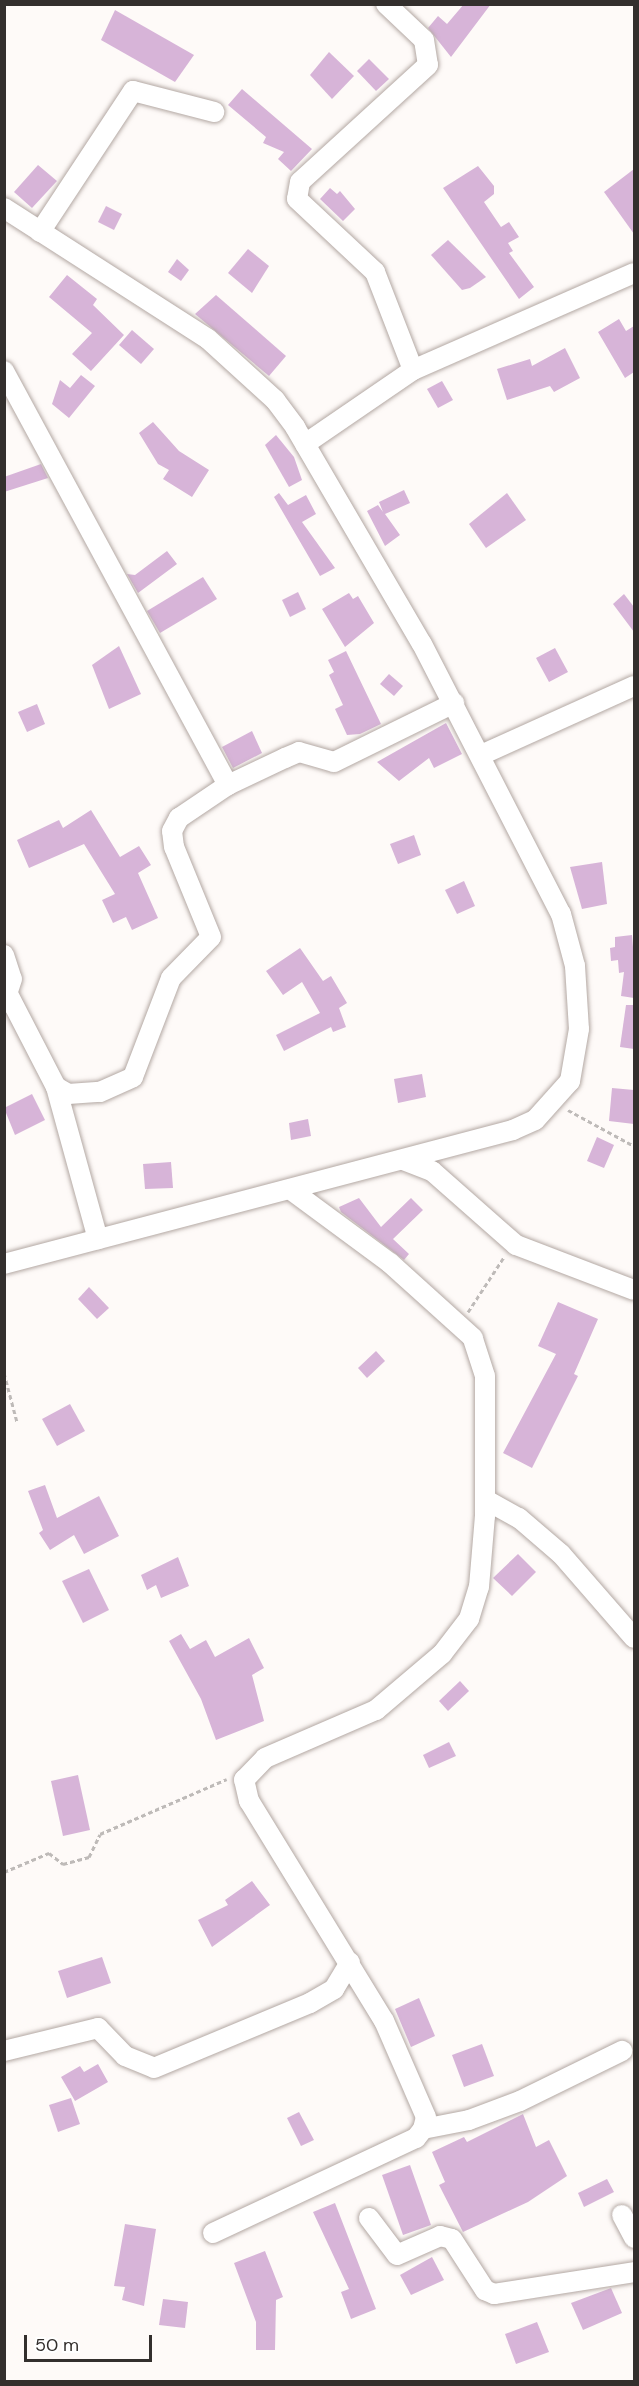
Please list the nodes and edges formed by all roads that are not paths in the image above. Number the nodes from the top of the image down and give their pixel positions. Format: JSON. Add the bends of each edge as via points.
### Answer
{"nodes":[{"id":1,"x":386,"y":4,"type":"edge"},
{"id":2,"x":214,"y":112,"type":"dead end"},
{"id":3,"x":4,"y":208,"type":"edge"},
{"id":4,"x":39,"y":232,"type":"junction"},
{"id":5,"x":634,"y":273,"type":"edge"},
{"id":6,"x":412,"y":370,"type":"junction"},
{"id":7,"x":4,"y":371,"type":"edge"},
{"id":8,"x":305,"y":444,"type":"junction"},
{"id":9,"x":634,"y":686,"type":"edge"},
{"id":10,"x":454,"y":704,"type":"junction"},
{"id":11,"x":481,"y":755,"type":"junction"},
{"id":12,"x":228,"y":785,"type":"junction"},
{"id":13,"x":4,"y":955,"type":"edge"},
{"id":14,"x":7,"y":1000,"type":"edge"},
{"id":15,"x":56,"y":1088,"type":"junction"},
{"id":16,"x":403,"y":1160,"type":"junction"},
{"id":17,"x":291,"y":1190,"type":"junction"},
{"id":18,"x":98,"y":1239,"type":"junction"},
{"id":19,"x":4,"y":1264,"type":"edge"},
{"id":20,"x":634,"y":1290,"type":"edge"},
{"id":21,"x":486,"y":1500,"type":"junction"},
{"id":22,"x":634,"y":1638,"type":"edge"},
{"id":23,"x":351,"y":1962,"type":"junction"},
{"id":24,"x":4,"y":2051,"type":"edge"},
{"id":25,"x":622,"y":2051,"type":"dead end"},
{"id":26,"x":423,"y":2128,"type":"junction"},
{"id":27,"x":622,"y":2215,"type":"dead end"},
{"id":28,"x":369,"y":2218,"type":"dead end"},
{"id":29,"x":213,"y":2233,"type":"dead end"},
{"id":30,"x":634,"y":2238,"type":"edge"},
{"id":31,"x":634,"y":2272,"type":"edge"}],
"edges":[{"from":1,"to":6,"type":"street","via":[[424,40],[428,65],[300,182],[297,199],[375,272]]},
{"from":2,"to":4,"type":"street","via":[[199,112],[156,94],[133,92]]},
{"from":3,"to":4,"type":"street"},
{"from":4,"to":8,"type":"street","via":[[226,353],[275,400]]},
{"from":5,"to":6,"type":"street"},
{"from":6,"to":8,"type":"street"},
{"from":7,"to":12,"type":"street"},
{"from":8,"to":10,"type":"street"},
{"from":9,"to":11,"type":"street"},
{"from":10,"to":11,"type":"street"},
{"from":10,"to":12,"type":"street","via":[[334,762],[299,752]]},
{"from":11,"to":16,"type":"street","via":[[571,942],[578,992],[576,1063],[557,1101],[513,1130]]},
{"from":12,"to":15,"type":"street","via":[[173,825],[174,847],[212,937],[171,978],[133,1077],[100,1092],[68,1094]]},
{"from":13,"to":14,"type":"street","via":[[12,979]]},
{"from":14,"to":15,"type":"street"},
{"from":15,"to":18,"type":"street"},
{"from":16,"to":17,"type":"street"},
{"from":16,"to":20,"type":"street","via":[[432,1171],[510,1240],[561,1266]]},
{"from":17,"to":18,"type":"street"},
{"from":17,"to":21,"type":"street","via":[[459,1323],[478,1346],[484,1368]]},
{"from":18,"to":19,"type":"street"},
{"from":21,"to":22,"type":"street","via":[[519,1518],[561,1554]]},
{"from":21,"to":23,"type":"street","via":[[479,1587],[469,1619],[442,1654],[376,1710],[265,1758],[244,1780],[249,1801]]},
{"from":23,"to":24,"type":"street","via":[[334,1989],[310,2003],[154,2068],[125,2056],[98,2028]]},
{"from":23,"to":26,"type":"street","via":[[408,2075],[426,2117]]},
{"from":25,"to":26,"type":"street","via":[[520,2101],[469,2120]]},
{"from":26,"to":29,"type":"street","via":[[416,2138]]},
{"from":27,"to":30,"type":"street"},
{"from":28,"to":31,"type":"street","via":[[397,2255],[440,2236],[452,2239],[485,2290],[494,2294]]}]}
